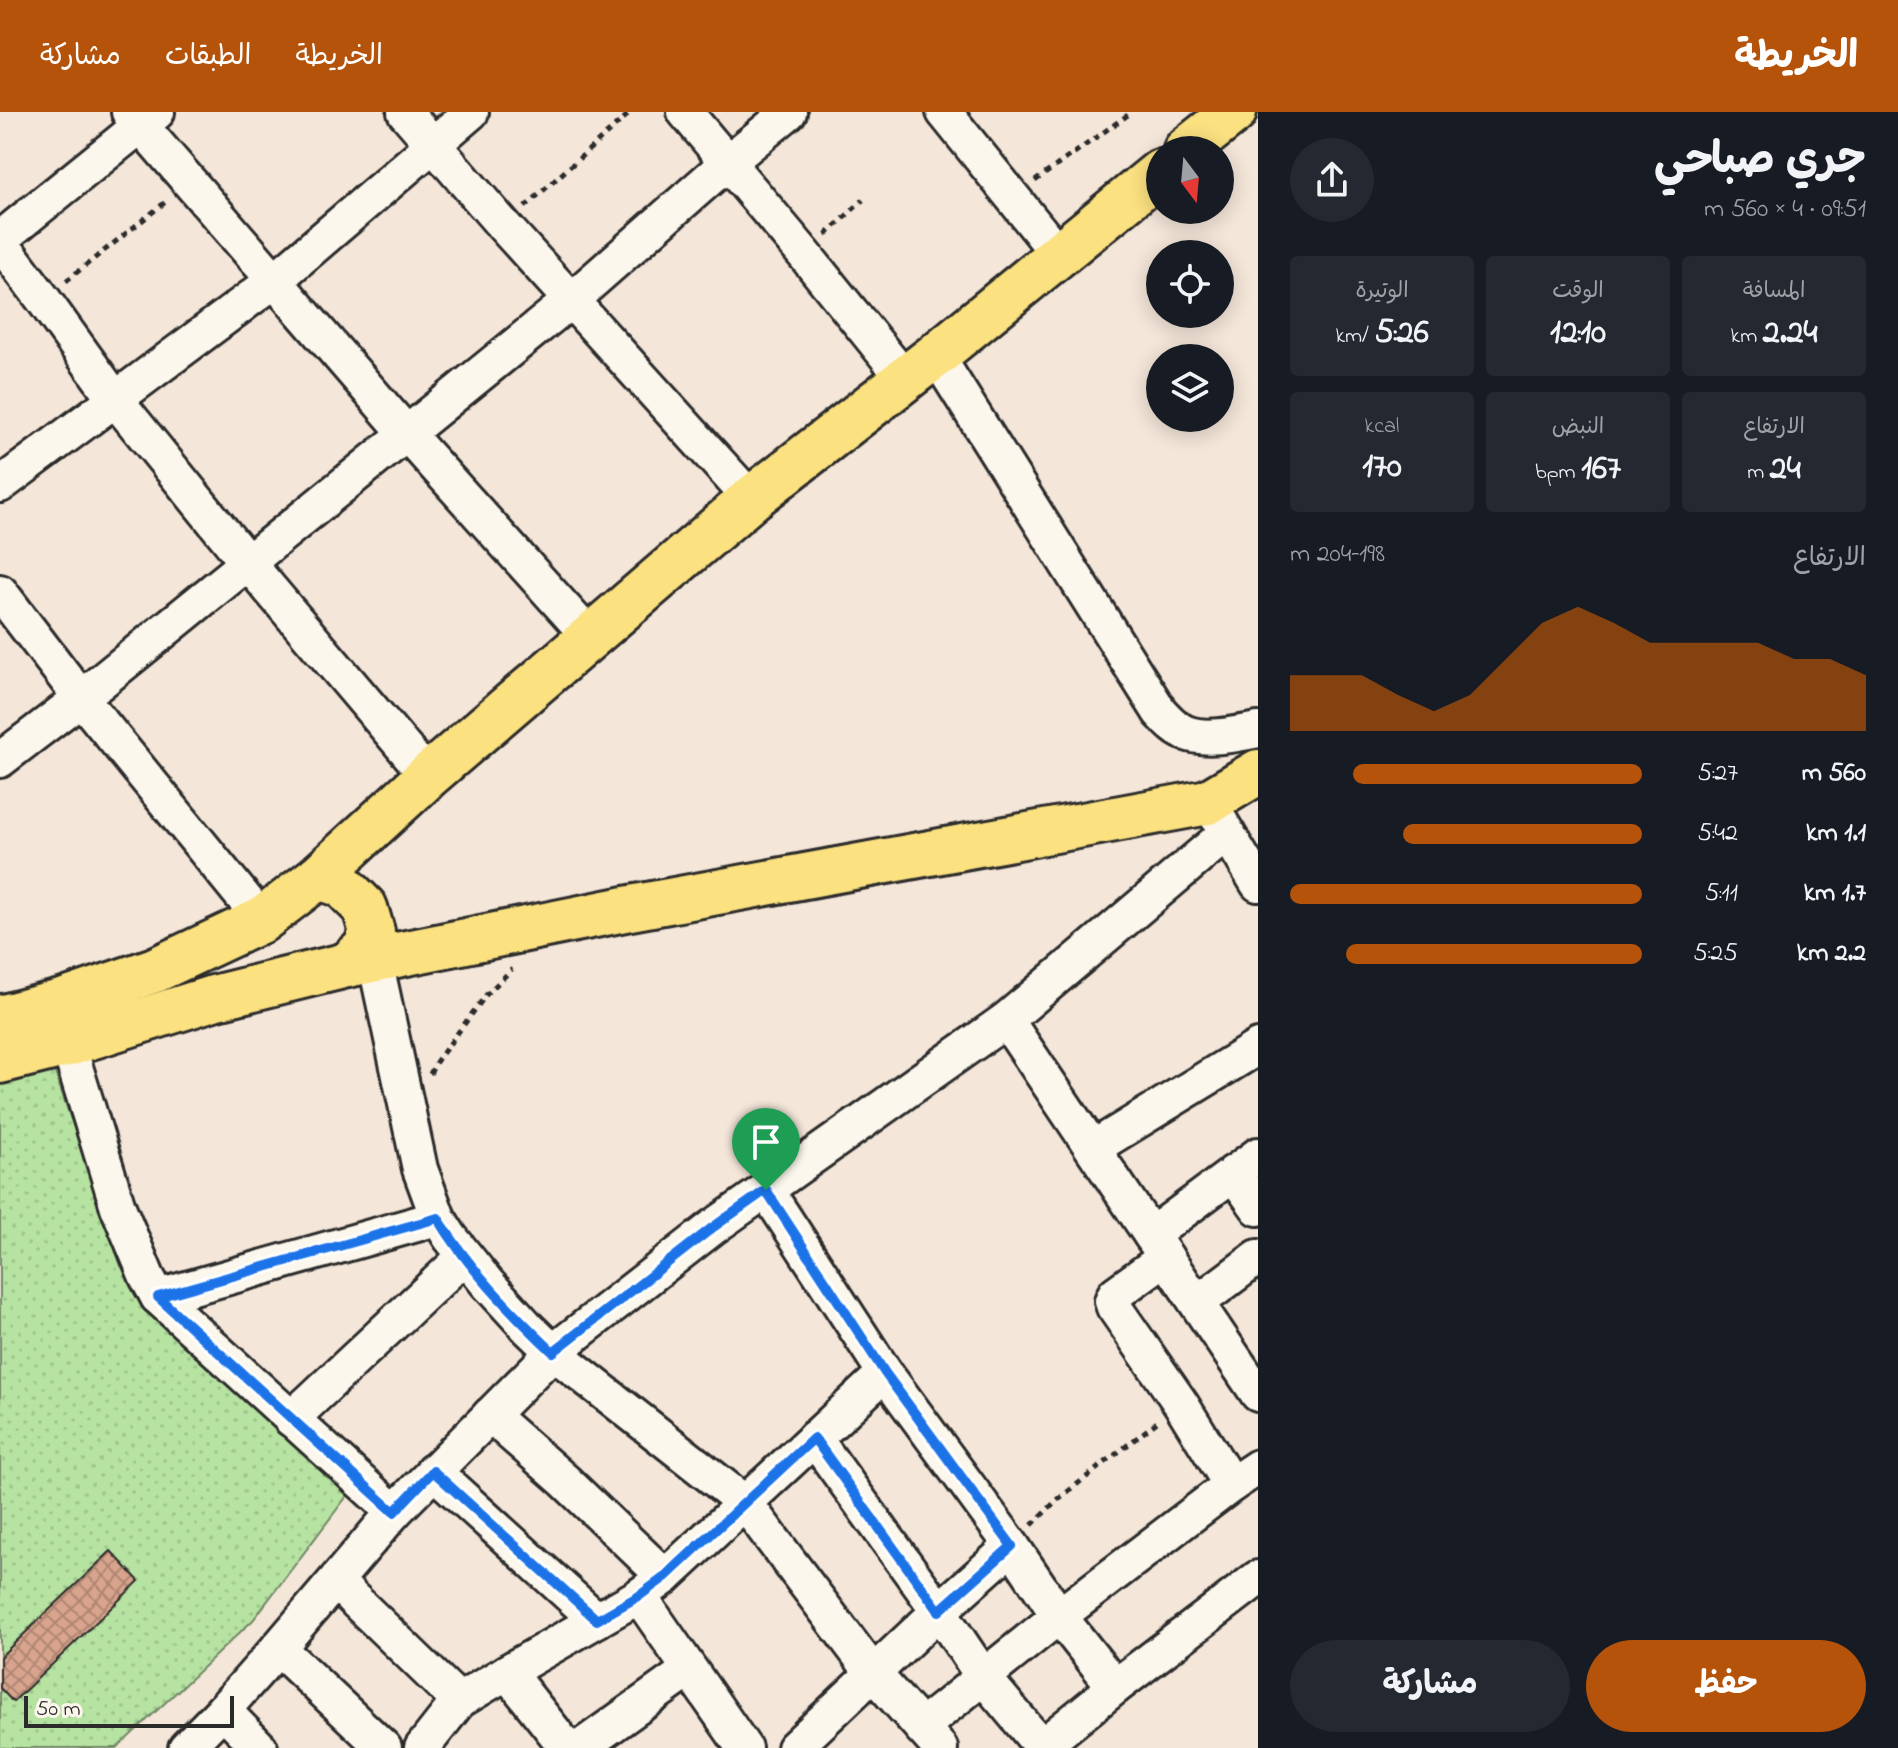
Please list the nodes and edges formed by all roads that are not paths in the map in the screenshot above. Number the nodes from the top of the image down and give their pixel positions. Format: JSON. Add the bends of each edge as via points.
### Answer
{"nodes":[{"id":1,"x":405,"y":112,"type":"edge"},
{"id":2,"x":471,"y":112,"type":"edge"},
{"id":3,"x":685,"y":112,"type":"edge"},
{"id":4,"x":789,"y":112,"type":"edge"},
{"id":5,"x":944,"y":112,"type":"edge"},
{"id":6,"x":143,"y":117,"type":"edge"},
{"id":7,"x":433,"y":144,"type":"junction"},
{"id":8,"x":727,"y":163,"type":"junction"},
{"id":9,"x":1146,"y":184,"type":"edge"},
{"id":10,"x":0,"y":241,"type":"edge"},
{"id":11,"x":1059,"y":255,"type":"junction"},
{"id":12,"x":275,"y":280,"type":"junction"},
{"id":13,"x":570,"y":301,"type":"junction"},
{"id":14,"x":921,"y":367,"type":"junction"},
{"id":15,"x":115,"y":399,"type":"junction"},
{"id":16,"x":407,"y":434,"type":"junction"},
{"id":17,"x":0,"y":485,"type":"edge"},
{"id":18,"x":751,"y":499,"type":"junction"},
{"id":19,"x":247,"y":562,"type":"junction"},
{"id":20,"x":0,"y":592,"type":"edge"},
{"id":21,"x":590,"y":637,"type":"junction"},
{"id":22,"x":81,"y":698,"type":"junction"},
{"id":23,"x":1258,"y":730,"type":"edge"},
{"id":24,"x":0,"y":760,"type":"edge"},
{"id":25,"x":1258,"y":772,"type":"edge"},
{"id":26,"x":428,"y":776,"type":"junction"},
{"id":27,"x":1218,"y":818,"type":"junction"},
{"id":28,"x":318,"y":877,"type":"junction"},
{"id":29,"x":1258,"y":884,"type":"edge"},
{"id":30,"x":262,"y":920,"type":"junction"},
{"id":31,"x":361,"y":963,"type":"junction"},
{"id":32,"x":0,"y":1018,"type":"edge"},
{"id":33,"x":1006,"y":1020,"type":"junction"},
{"id":34,"x":68,"y":1044,"type":"junction"},
{"id":35,"x":1258,"y":1047,"type":"edge"},
{"id":36,"x":0,"y":1061,"type":"edge"},
{"id":37,"x":1093,"y":1148,"type":"junction"},
{"id":38,"x":1246,"y":1164,"type":"edge"},
{"id":39,"x":766,"y":1190,"type":"junction"},
{"id":40,"x":1258,"y":1208,"type":"edge"},
{"id":41,"x":438,"y":1218,"type":"junction"},
{"id":42,"x":1158,"y":1246,"type":"junction"},
{"id":43,"x":464,"y":1257,"type":"junction"},
{"id":44,"x":1258,"y":1257,"type":"edge"},
{"id":45,"x":158,"y":1297,"type":"junction"},
{"id":46,"x":1197,"y":1303,"type":"junction"},
{"id":47,"x":553,"y":1352,"type":"junction"},
{"id":48,"x":885,"y":1373,"type":"junction"},
{"id":49,"x":1258,"y":1394,"type":"edge"},
{"id":50,"x":490,"y":1415,"type":"junction"},
{"id":51,"x":291,"y":1419,"type":"junction"},
{"id":52,"x":814,"y":1438,"type":"junction"},
{"id":53,"x":433,"y":1471,"type":"junction"},
{"id":54,"x":1245,"y":1476,"type":"edge"},
{"id":55,"x":745,"y":1503,"type":"junction"},
{"id":56,"x":394,"y":1512,"type":"junction"},
{"id":57,"x":1012,"y":1546,"type":"junction"},
{"id":58,"x":1258,"y":1578,"type":"edge"},
{"id":59,"x":336,"y":1582,"type":"junction"},
{"id":60,"x":652,"y":1586,"type":"junction"},
{"id":61,"x":939,"y":1611,"type":"junction"},
{"id":62,"x":1059,"y":1616,"type":"junction"},
{"id":63,"x":597,"y":1620,"type":"junction"},
{"id":64,"x":278,"y":1648,"type":"junction"},
{"id":65,"x":689,"y":1670,"type":"junction"},
{"id":66,"x":507,"y":1672,"type":"junction"},
{"id":67,"x":873,"y":1673,"type":"junction"},
{"id":68,"x":984,"y":1678,"type":"junction"},
{"id":69,"x":1115,"y":1687,"type":"junction"},
{"id":70,"x":459,"y":1701,"type":"junction"},
{"id":71,"x":223,"y":1710,"type":"junction"},
{"id":72,"x":931,"y":1738,"type":"edge"},
{"id":73,"x":1041,"y":1747,"type":"edge"},
{"id":74,"x":186,"y":1748,"type":"edge"},
{"id":75,"x":260,"y":1748,"type":"edge"},
{"id":76,"x":384,"y":1748,"type":"edge"},
{"id":77,"x":422,"y":1748,"type":"edge"},
{"id":78,"x":567,"y":1748,"type":"edge"},
{"id":79,"x":580,"y":1748,"type":"edge"},
{"id":80,"x":744,"y":1748,"type":"edge"},
{"id":81,"x":794,"y":1748,"type":"edge"}],
"edges":[{"from":1,"to":7,"type":"street"},
{"from":2,"to":7,"type":"street"},
{"from":3,"to":8,"type":"street"},
{"from":4,"to":8,"type":"street"},
{"from":5,"to":11,"type":"street"},
{"from":6,"to":10,"type":"street"},
{"from":6,"to":12,"type":"street","via":[[189,182]]},
{"from":7,"to":12,"type":"street"},
{"from":7,"to":13,"type":"street"},
{"from":8,"to":13,"type":"street"},
{"from":8,"to":14,"type":"street","via":[[805,255]]},
{"from":9,"to":11,"type":"highway"},
{"from":10,"to":15,"type":"street"},
{"from":11,"to":14,"type":"highway"},
{"from":12,"to":15,"type":"street"},
{"from":12,"to":16,"type":"street"},
{"from":13,"to":16,"type":"street"},
{"from":13,"to":18,"type":"street"},
{"from":14,"to":18,"type":"highway"},
{"from":14,"to":23,"type":"street","via":[[1160,712],[1194,735]]},
{"from":15,"to":17,"type":"street"},
{"from":15,"to":19,"type":"street"},
{"from":16,"to":19,"type":"street"},
{"from":16,"to":21,"type":"street"},
{"from":18,"to":21,"type":"highway"},
{"from":19,"to":22,"type":"street"},
{"from":19,"to":26,"type":"street"},
{"from":20,"to":22,"type":"street"},
{"from":21,"to":26,"type":"highway"},
{"from":22,"to":24,"type":"street"},
{"from":22,"to":30,"type":"street"},
{"from":25,"to":27,"type":"highway"},
{"from":26,"to":28,"type":"highway"},
{"from":27,"to":29,"type":"street"},
{"from":27,"to":31,"type":"highway","via":[[625,909]]},
{"from":27,"to":33,"type":"street"},
{"from":28,"to":30,"type":"highway"},
{"from":28,"to":31,"type":"highway","via":[[342,885],[365,908],[372,932]]},
{"from":30,"to":32,"type":"highway","via":[[155,970]]},
{"from":31,"to":34,"type":"highway","via":[[213,998]]},
{"from":31,"to":41,"type":"street"},
{"from":33,"to":37,"type":"street"},
{"from":33,"to":39,"type":"street"},
{"from":34,"to":36,"type":"highway"},
{"from":34,"to":45,"type":"street","via":[[118,1207]]},
{"from":35,"to":37,"type":"street"},
{"from":37,"to":42,"type":"street"},
{"from":38,"to":40,"type":"street"},
{"from":38,"to":42,"type":"street"},
{"from":39,"to":47,"type":"street"},
{"from":39,"to":48,"type":"street"},
{"from":41,"to":43,"type":"street"},
{"from":41,"to":45,"type":"street"},
{"from":42,"to":46,"type":"street"},
{"from":42,"to":54,"type":"street","via":[[1115,1294],[1114,1307],[1181,1404]]},
{"from":43,"to":47,"type":"street"},
{"from":43,"to":51,"type":"street"},
{"from":44,"to":46,"type":"street"},
{"from":45,"to":51,"type":"street"},
{"from":46,"to":49,"type":"street"},
{"from":47,"to":50,"type":"street"},
{"from":47,"to":55,"type":"street"},
{"from":48,"to":52,"type":"street"},
{"from":48,"to":57,"type":"street"},
{"from":50,"to":53,"type":"street"},
{"from":50,"to":60,"type":"street","via":[[565,1481]]},
{"from":51,"to":56,"type":"street"},
{"from":52,"to":55,"type":"street"},
{"from":52,"to":61,"type":"street"},
{"from":53,"to":56,"type":"street"},
{"from":53,"to":63,"type":"street"},
{"from":54,"to":62,"type":"street"},
{"from":55,"to":60,"type":"street"},
{"from":55,"to":67,"type":"street"},
{"from":56,"to":59,"type":"street"},
{"from":57,"to":61,"type":"street"},
{"from":57,"to":62,"type":"street"},
{"from":58,"to":69,"type":"street"},
{"from":59,"to":64,"type":"street"},
{"from":59,"to":70,"type":"street"},
{"from":60,"to":63,"type":"street"},
{"from":60,"to":65,"type":"street"},
{"from":61,"to":67,"type":"street"},
{"from":61,"to":68,"type":"street"},
{"from":62,"to":68,"type":"street"},
{"from":62,"to":69,"type":"street"},
{"from":63,"to":66,"type":"street"},
{"from":64,"to":71,"type":"street"},
{"from":64,"to":76,"type":"street"},
{"from":65,"to":79,"type":"street"},
{"from":65,"to":80,"type":"street"},
{"from":66,"to":70,"type":"street"},
{"from":66,"to":78,"type":"street"},
{"from":67,"to":72,"type":"street"},
{"from":67,"to":81,"type":"street"},
{"from":68,"to":72,"type":"street"},
{"from":68,"to":73,"type":"street"},
{"from":69,"to":73,"type":"street"},
{"from":70,"to":77,"type":"street"},
{"from":71,"to":74,"type":"street"},
{"from":71,"to":75,"type":"street"}]}
